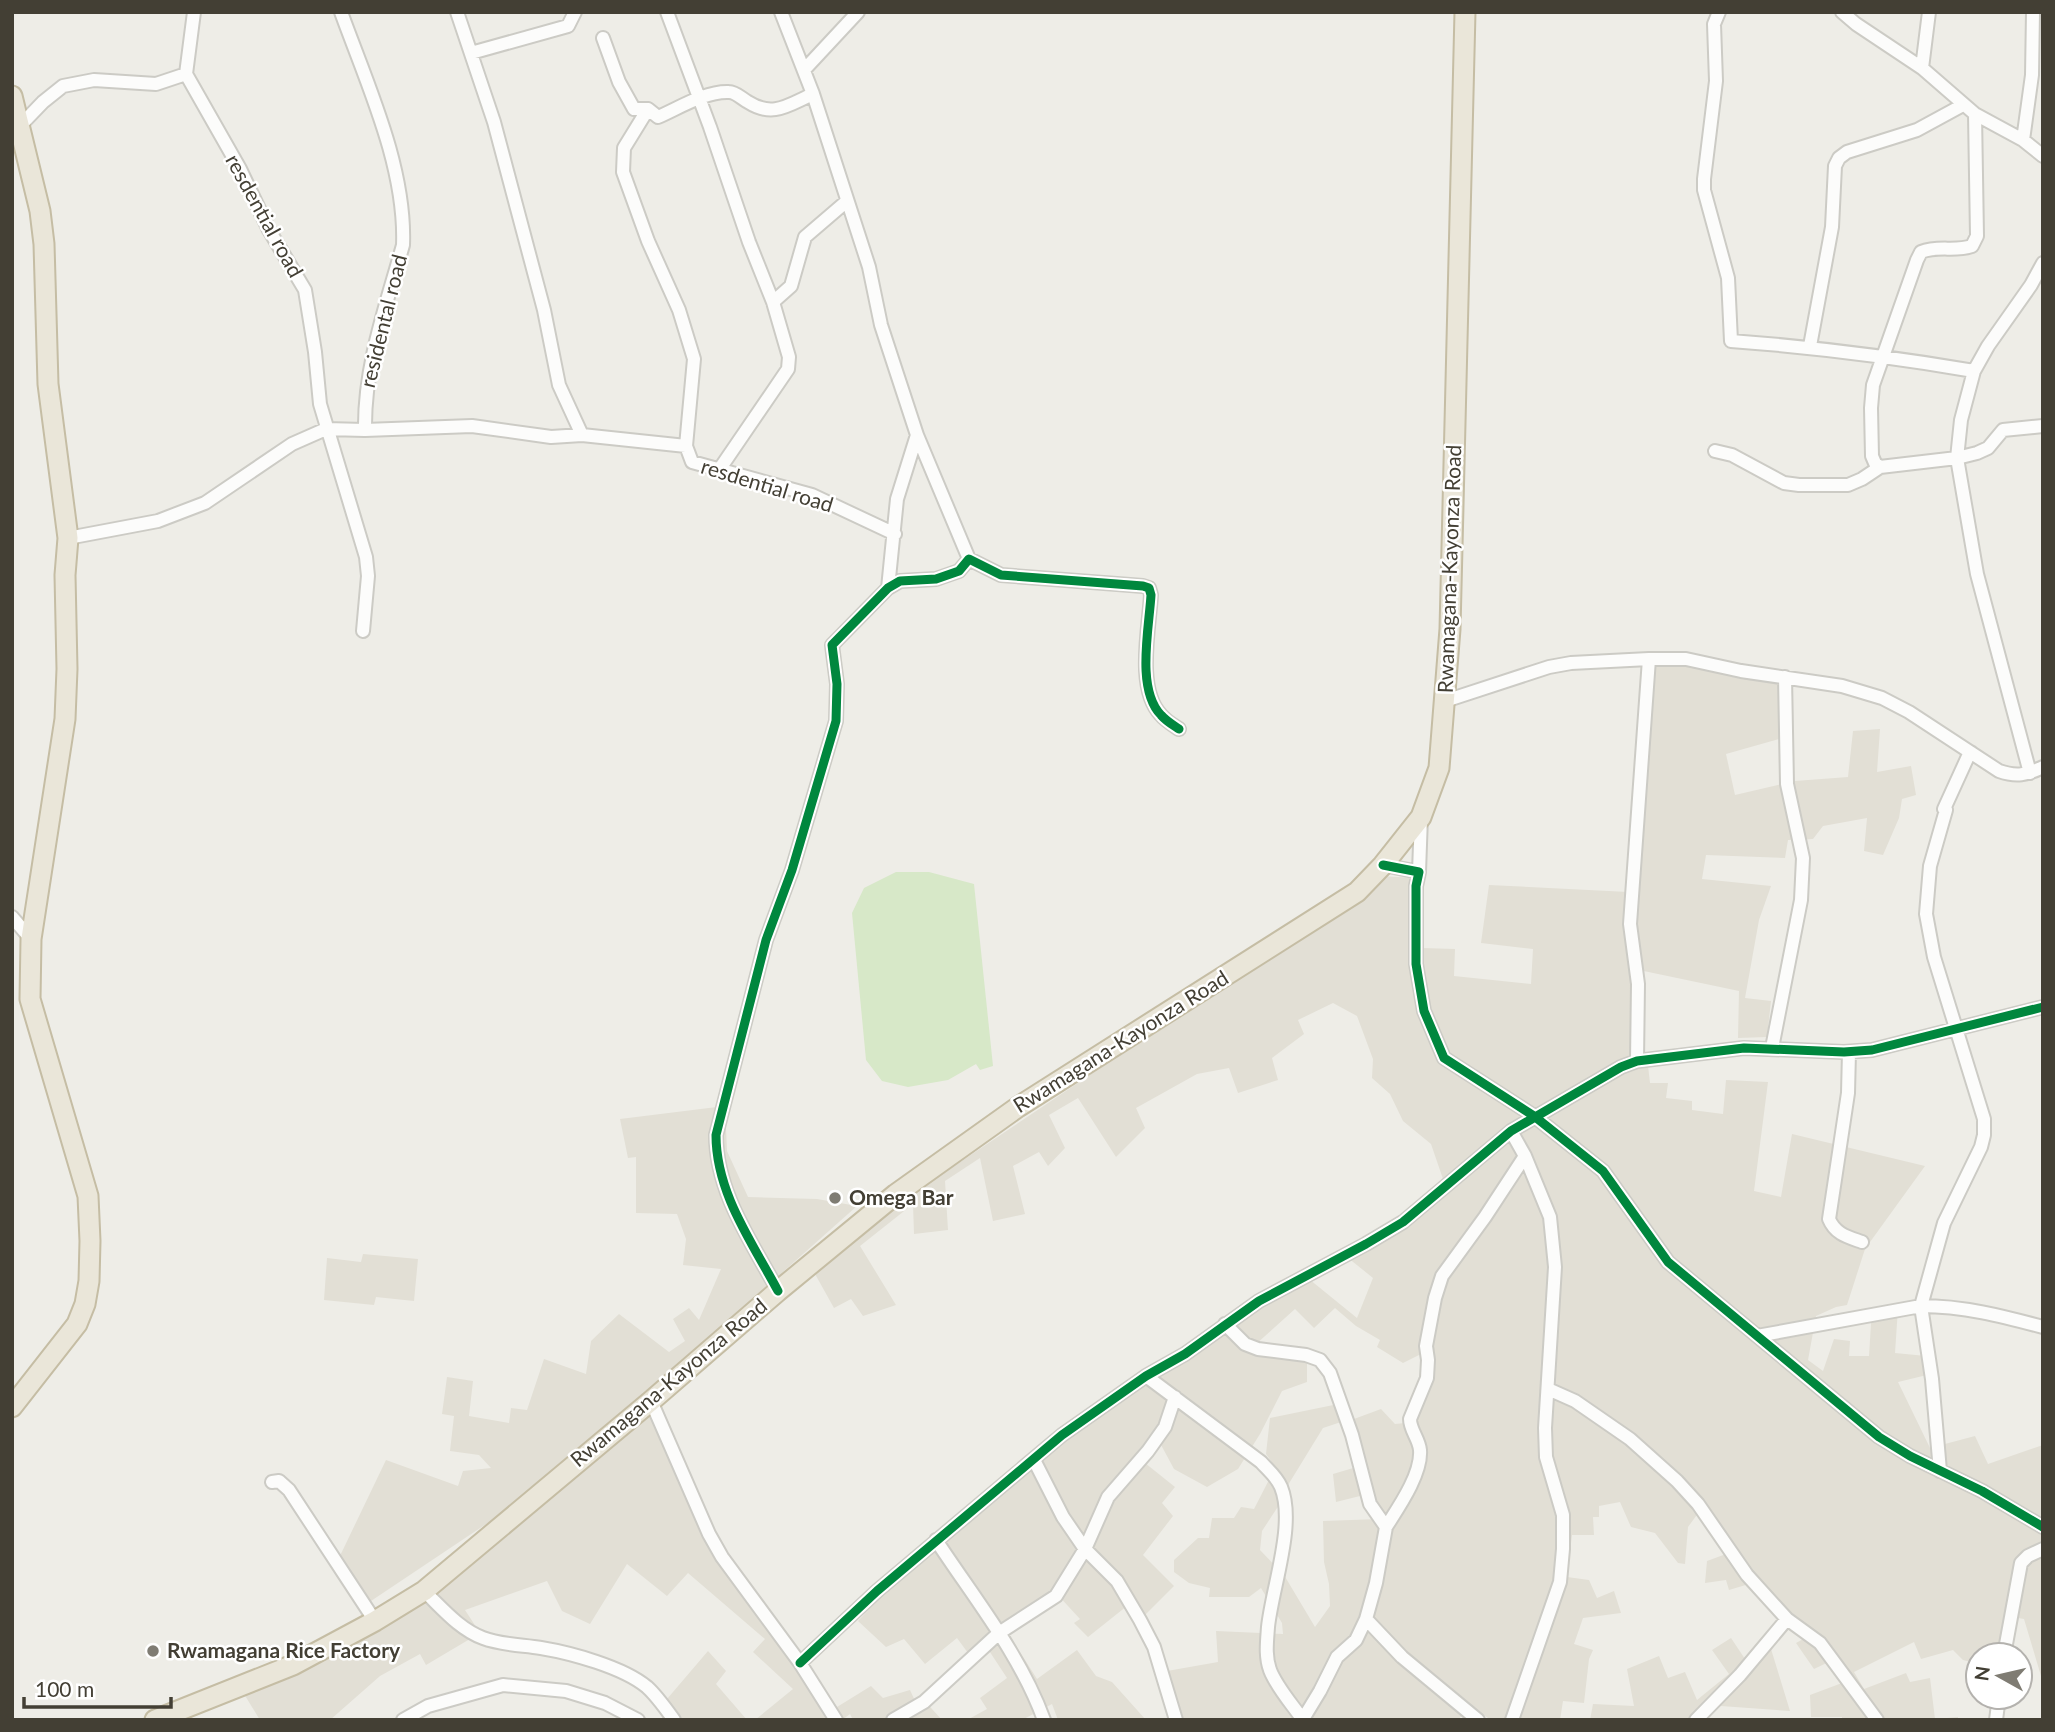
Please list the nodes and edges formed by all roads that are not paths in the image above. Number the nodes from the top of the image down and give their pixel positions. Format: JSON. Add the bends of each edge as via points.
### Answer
{"nodes":[{"id":1,"x":194,"y":12,"type":"edge"},
{"id":2,"x":341,"y":12,"type":"edge"},
{"id":3,"x":457,"y":12,"type":"edge"},
{"id":4,"x":667,"y":12,"type":"edge"},
{"id":5,"x":781,"y":12,"type":"edge"},
{"id":6,"x":858,"y":12,"type":"edge"},
{"id":7,"x":1465,"y":12,"type":"edge"},
{"id":8,"x":1720,"y":12,"type":"edge"},
{"id":9,"x":1842,"y":12,"type":"edge"},
{"id":10,"x":1929,"y":12,"type":"edge"},
{"id":11,"x":2033,"y":12,"type":"edge"},
{"id":12,"x":575,"y":13,"type":"edge"},
{"id":13,"x":603,"y":38,"type":"dead end"},
{"id":14,"x":471,"y":54,"type":"junction"},
{"id":15,"x":1922,"y":68,"type":"junction"},
{"id":16,"x":804,"y":70,"type":"junction"},
{"id":17,"x":186,"y":74,"type":"junction"},
{"id":18,"x":813,"y":94,"type":"junction"},
{"id":19,"x":12,"y":96,"type":"edge"},
{"id":20,"x":699,"y":99,"type":"junction"},
{"id":21,"x":1963,"y":106,"type":"junction"},
{"id":22,"x":648,"y":109,"type":"junction"},
{"id":23,"x":1975,"y":114,"type":"junction"},
{"id":24,"x":16,"y":129,"type":"edge"},
{"id":25,"x":2023,"y":140,"type":"junction"},
{"id":26,"x":2043,"y":156,"type":"edge"},
{"id":27,"x":847,"y":201,"type":"junction"},
{"id":28,"x":2043,"y":263,"type":"edge"},
{"id":29,"x":773,"y":302,"type":"junction"},
{"id":30,"x":1810,"y":346,"type":"junction"},
{"id":31,"x":1883,"y":355,"type":"junction"},
{"id":32,"x":1974,"y":371,"type":"junction"},
{"id":33,"x":2043,"y":426,"type":"edge"},
{"id":34,"x":326,"y":429,"type":"junction"},
{"id":35,"x":365,"y":430,"type":"junction"},
{"id":36,"x":582,"y":435,"type":"junction"},
{"id":37,"x":917,"y":435,"type":"junction"},
{"id":38,"x":687,"y":446,"type":"junction"},
{"id":39,"x":1714,"y":451,"type":"dead end"},
{"id":40,"x":1957,"y":458,"type":"junction"},
{"id":41,"x":1880,"y":467,"type":"junction"},
{"id":42,"x":719,"y":470,"type":"junction"},
{"id":43,"x":895,"y":534,"type":"junction"},
{"id":44,"x":68,"y":538,"type":"junction"},
{"id":45,"x":969,"y":559,"type":"junction"},
{"id":46,"x":888,"y":588,"type":"junction"},
{"id":47,"x":363,"y":631,"type":"dead end"},
{"id":48,"x":1649,"y":659,"type":"junction"},
{"id":49,"x":1785,"y":677,"type":"junction"},
{"id":50,"x":1445,"y":701,"type":"junction"},
{"id":51,"x":1179,"y":729,"type":"dead end"},
{"id":52,"x":1972,"y":753,"type":"junction"},
{"id":53,"x":2043,"y":767,"type":"edge"},
{"id":54,"x":2030,"y":773,"type":"junction"},
{"id":55,"x":1421,"y":817,"type":"junction"},
{"id":56,"x":1383,"y":865,"type":"junction"},
{"id":57,"x":1419,"y":872,"type":"junction"},
{"id":58,"x":12,"y":917,"type":"edge"},
{"id":59,"x":31,"y":939,"type":"junction"},
{"id":60,"x":2043,"y":1007,"type":"edge"},
{"id":61,"x":1955,"y":1029,"type":"junction"},
{"id":62,"x":1772,"y":1048,"type":"junction"},
{"id":63,"x":1849,"y":1052,"type":"junction"},
{"id":64,"x":1637,"y":1061,"type":"junction"},
{"id":65,"x":1534,"y":1116,"type":"junction"},
{"id":66,"x":1511,"y":1131,"type":"junction"},
{"id":67,"x":1525,"y":1156,"type":"junction"},
{"id":68,"x":1862,"y":1242,"type":"dead end"},
{"id":69,"x":778,"y":1291,"type":"junction"},
{"id":70,"x":1921,"y":1306,"type":"junction"},
{"id":71,"x":1225,"y":1324,"type":"junction"},
{"id":72,"x":2043,"y":1327,"type":"edge"},
{"id":73,"x":1756,"y":1336,"type":"junction"},
{"id":74,"x":1146,"y":1376,"type":"junction"},
{"id":75,"x":1548,"y":1389,"type":"junction"},
{"id":76,"x":1175,"y":1397,"type":"junction"},
{"id":77,"x":651,"y":1401,"type":"junction"},
{"id":78,"x":12,"y":1407,"type":"edge"},
{"id":79,"x":1034,"y":1460,"type":"junction"},
{"id":80,"x":1940,"y":1471,"type":"junction"},
{"id":81,"x":272,"y":1482,"type":"dead end"},
{"id":82,"x":1386,"y":1527,"type":"junction"},
{"id":83,"x":2043,"y":1527,"type":"edge"},
{"id":84,"x":936,"y":1540,"type":"junction"},
{"id":85,"x":1085,"y":1549,"type":"junction"},
{"id":86,"x":2043,"y":1549,"type":"edge"},
{"id":87,"x":424,"y":1591,"type":"junction"},
{"id":88,"x":1366,"y":1619,"type":"junction"},
{"id":89,"x":1787,"y":1619,"type":"junction"},
{"id":90,"x":375,"y":1621,"type":"junction"},
{"id":91,"x":999,"y":1633,"type":"junction"},
{"id":92,"x":2005,"y":1641,"type":"edge"},
{"id":93,"x":800,"y":1663,"type":"junction"},
{"id":94,"x":1303,"y":1719,"type":"edge"},
{"id":95,"x":155,"y":1720,"type":"edge"},
{"id":96,"x":403,"y":1720,"type":"edge"},
{"id":97,"x":638,"y":1720,"type":"edge"},
{"id":98,"x":674,"y":1720,"type":"edge"},
{"id":99,"x":835,"y":1720,"type":"edge"},
{"id":100,"x":893,"y":1720,"type":"edge"},
{"id":101,"x":1044,"y":1720,"type":"edge"},
{"id":102,"x":1176,"y":1720,"type":"edge"},
{"id":103,"x":1478,"y":1720,"type":"edge"},
{"id":104,"x":1512,"y":1720,"type":"edge"},
{"id":105,"x":1696,"y":1720,"type":"edge"},
{"id":106,"x":1877,"y":1720,"type":"edge"}],
"edges":[{"from":1,"to":17,"type":"street"},
{"from":2,"to":35,"type":"street","name":"residental road","via":[[394,163],[403,231],[370,369]]},
{"from":3,"to":14,"type":"street"},
{"from":4,"to":20,"type":"street"},
{"from":5,"to":16,"type":"street"},
{"from":6,"to":16,"type":"street"},
{"from":7,"to":50,"type":"highway","name":"Rwamagana-Kayonza Road"},
{"from":8,"to":30,"type":"street","via":[[1714,24],[1716,81],[1704,190],[1728,278],[1731,341]]},
{"from":9,"to":15,"type":"street"},
{"from":10,"to":15,"type":"street"},
{"from":11,"to":25,"type":"street","via":[[2032,75]]},
{"from":12,"to":14,"type":"street","via":[[568,26]]},
{"from":13,"to":22,"type":"street","via":[[634,108]]},
{"from":14,"to":36,"type":"street","via":[[544,310],[559,385]]},
{"from":15,"to":21,"type":"street"},
{"from":16,"to":18,"type":"street"},
{"from":17,"to":24,"type":"street","via":[[156,85],[94,80],[63,86]]},
{"from":17,"to":34,"type":"street","name":"resdential road","via":[[305,290]]},
{"from":18,"to":20,"type":"street","via":[[775,111],[755,107],[728,92]]},
{"from":18,"to":27,"type":"street"},
{"from":19,"to":24,"type":"highway"},
{"from":20,"to":22,"type":"street","via":[[658,117]]},
{"from":20,"to":29,"type":"street"},
{"from":21,"to":23,"type":"street"},
{"from":21,"to":30,"type":"street","via":[[1917,130],[1839,158]]},
{"from":22,"to":38,"type":"street","name":"resdential road","via":[[624,148],[624,172],[694,359]]},
{"from":23,"to":25,"type":"street"},
{"from":23,"to":31,"type":"street","via":[[1977,236],[1972,246],[1962,250],[1930,248],[1921,252]]},
{"from":24,"to":44,"type":"highway","via":[[40,211],[48,384]]},
{"from":25,"to":26,"type":"street"},
{"from":27,"to":29,"type":"street","via":[[805,237],[791,286]]},
{"from":27,"to":37,"type":"street"},
{"from":28,"to":32,"type":"street"},
{"from":29,"to":42,"type":"street","via":[[789,357],[788,369]]},
{"from":30,"to":31,"type":"street"},
{"from":31,"to":32,"type":"street"},
{"from":31,"to":41,"type":"street","via":[[1871,408],[1872,456]]},
{"from":32,"to":40,"type":"street"},
{"from":33,"to":40,"type":"street","via":[[2003,430],[1988,448]]},
{"from":34,"to":35,"type":"street","name":"resdential road"},
{"from":34,"to":44,"type":"street","name":"resdential road","via":[[292,444],[195,508],[158,521]]},
{"from":34,"to":47,"type":"street","name":"resdential road","via":[[364,544],[368,576]]},
{"from":35,"to":36,"type":"street","name":"resdential road","via":[[472,426],[551,437]]},
{"from":36,"to":38,"type":"street","name":"resdential road"},
{"from":37,"to":43,"type":"street","via":[[897,499]]},
{"from":37,"to":45,"type":"street"},
{"from":38,"to":42,"type":"street","name":"resdential road","via":[[692,462]]},
{"from":39,"to":41,"type":"street","via":[[1732,455],[1784,483],[1799,485],[1848,485]]},
{"from":40,"to":41,"type":"street"},
{"from":40,"to":54,"type":"street","via":[[1977,574]]},
{"from":42,"to":43,"type":"street","name":"resdential road","via":[[812,495]]},
{"from":43,"to":46,"type":"street"},
{"from":44,"to":59,"type":"highway","via":[[65,719]]},
{"from":45,"to":46,"type":"street","via":[[959,571],[936,579],[900,581]]},
{"from":45,"to":51,"type":"street","via":[[1001,575],[1149,588],[1147,688],[1161,715]]},
{"from":46,"to":69,"type":"street","via":[[832,645],[836,722],[766,940],[716,1135],[721,1175],[749,1241]]},
{"from":48,"to":49,"type":"street","via":[[1685,659]]},
{"from":48,"to":50,"type":"street","via":[[1549,667]]},
{"from":48,"to":64,"type":"street","via":[[1630,924],[1638,984]]},
{"from":49,"to":52,"type":"street","via":[[1882,698]]},
{"from":49,"to":62,"type":"street","via":[[1787,784],[1803,858],[1801,900]]},
{"from":50,"to":55,"type":"highway","name":"Rwamagana-Kayonza Road","via":[[1439,768]]},
{"from":52,"to":54,"type":"street","via":[[1999,771],[2014,776]]},
{"from":52,"to":61,"type":"street","via":[[1944,809],[1930,866],[1926,914]]},
{"from":53,"to":54,"type":"street"},
{"from":55,"to":56,"type":"highway","name":"Rwamagana-Kayonza Road"},
{"from":55,"to":57,"type":"street"},
{"from":56,"to":57,"type":"street"},
{"from":56,"to":69,"type":"highway","name":"Rwamagana-Kayonza Road","via":[[1357,892],[975,1136]]},
{"from":57,"to":65,"type":"street","via":[[1416,964],[1434,1039],[1444,1058]]},
{"from":58,"to":59,"type":"street"},
{"from":59,"to":78,"type":"highway","via":[[30,999],[88,1196],[89,1281],[77,1324]]},
{"from":60,"to":61,"type":"street"},
{"from":61,"to":63,"type":"street"},
{"from":61,"to":70,"type":"street","via":[[1984,1119],[1984,1135],[1944,1223]]},
{"from":62,"to":63,"type":"street"},
{"from":62,"to":64,"type":"street"},
{"from":63,"to":68,"type":"street","via":[[1829,1219],[1839,1233]]},
{"from":64,"to":65,"type":"street"},
{"from":65,"to":66,"type":"street"},
{"from":65,"to":73,"type":"street","via":[[1603,1171],[1668,1262]]},
{"from":66,"to":67,"type":"street"},
{"from":66,"to":71,"type":"street","via":[[1402,1222]]},
{"from":67,"to":75,"type":"street","via":[[1550,1217],[1555,1267]]},
{"from":67,"to":82,"type":"street","via":[[1442,1276],[1426,1346],[1427,1378],[1409,1423],[1420,1451],[1418,1460],[1403,1502]]},
{"from":69,"to":77,"type":"highway","name":"Rwamagana-Kayonza Road"},
{"from":70,"to":72,"type":"street","via":[[1990,1313]]},
{"from":70,"to":73,"type":"street"},
{"from":70,"to":80,"type":"street"},
{"from":71,"to":74,"type":"street"},
{"from":71,"to":82,"type":"street","via":[[1245,1344],[1258,1349],[1320,1360],[1330,1373],[1352,1435],[1370,1504]]},
{"from":73,"to":80,"type":"street","via":[[1879,1437]]},
{"from":74,"to":76,"type":"street"},
{"from":74,"to":79,"type":"street"},
{"from":75,"to":89,"type":"street","via":[[1575,1401],[1630,1439],[1677,1480],[1747,1575]]},
{"from":75,"to":104,"type":"street","via":[[1546,1457],[1563,1515],[1560,1582]]},
{"from":76,"to":85,"type":"street","via":[[1164,1427],[1148,1451],[1108,1497]]},
{"from":76,"to":94,"type":"street","via":[[1261,1462],[1282,1490],[1285,1530],[1266,1652],[1270,1671]]},
{"from":77,"to":87,"type":"highway","name":"Rwamagana-Kayonza Road"},
{"from":77,"to":93,"type":"street","via":[[709,1534]]},
{"from":79,"to":84,"type":"street"},
{"from":79,"to":85,"type":"street"},
{"from":80,"to":83,"type":"street"},
{"from":81,"to":90,"type":"street","via":[[279,1481],[289,1490]]},
{"from":82,"to":88,"type":"street"},
{"from":84,"to":91,"type":"street"},
{"from":84,"to":93,"type":"street"},
{"from":85,"to":91,"type":"street","via":[[1056,1596]]},
{"from":85,"to":102,"type":"street","via":[[1117,1581],[1140,1620],[1154,1647]]},
{"from":86,"to":92,"type":"street","via":[[2021,1563]]},
{"from":87,"to":90,"type":"highway","name":"Rwamagana-Kayonza Road"},
{"from":87,"to":98,"type":"street","via":[[450,1616],[484,1638],[544,1649],[633,1678],[648,1688]]},
{"from":88,"to":94,"type":"street","via":[[1356,1640],[1337,1657]]},
{"from":88,"to":103,"type":"street","via":[[1402,1657]]},
{"from":89,"to":105,"type":"street"},
{"from":89,"to":106,"type":"street","via":[[1820,1643]]},
{"from":90,"to":95,"type":"highway","name":"Rwamagana-Kayonza Road","via":[[293,1665]]},
{"from":91,"to":100,"type":"street","via":[[924,1702]]},
{"from":91,"to":101,"type":"street"},
{"from":93,"to":99,"type":"street"},
{"from":96,"to":97,"type":"street","via":[[428,1706],[503,1685],[566,1691]]}]}
